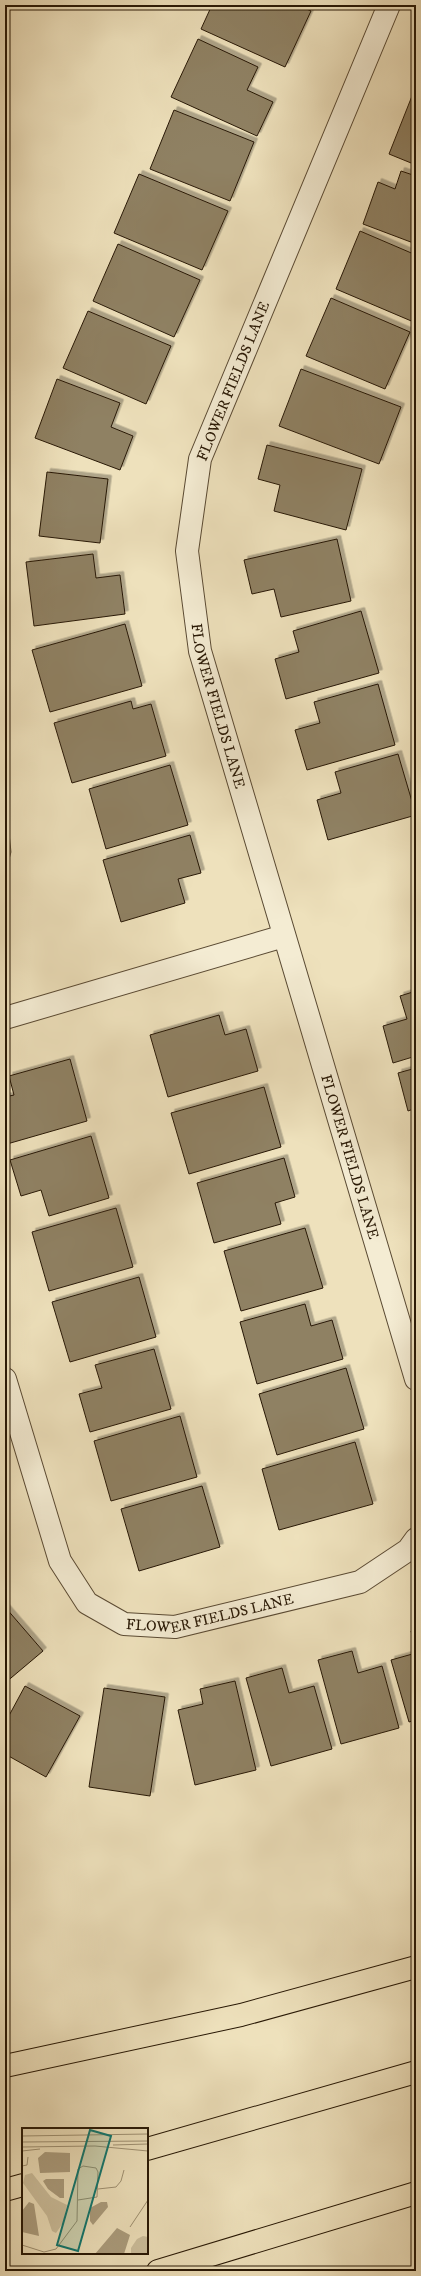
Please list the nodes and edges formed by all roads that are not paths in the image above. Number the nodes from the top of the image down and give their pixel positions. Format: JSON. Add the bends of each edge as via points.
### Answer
{"nodes":[{"id":1,"x":389,"y":5,"type":"edge"},
{"id":2,"x":284,"y":936,"type":"junction"},
{"id":3,"x":5,"y":1018,"type":"edge"},
{"id":4,"x":5,"y":1379,"type":"edge"},
{"id":5,"x":416,"y":1379,"type":"edge"},
{"id":6,"x":416,"y":1539,"type":"edge"},
{"id":7,"x":416,"y":1967,"type":"edge"},
{"id":8,"x":15,"y":2063,"type":"edge"},
{"id":9,"x":416,"y":2072,"type":"edge"},
{"id":10,"x":5,"y":2074,"type":"edge"},
{"id":11,"x":148,"y":2149,"type":"edge"},
{"id":12,"x":22,"y":2185,"type":"edge"},
{"id":13,"x":5,"y":2190,"type":"edge"},
{"id":14,"x":416,"y":2193,"type":"edge"},
{"id":15,"x":158,"y":2271,"type":"edge"}],
"edges":[{"from":1,"to":2,"type":"street","name":"FLOWER FIELDS LANE","via":[[200,459],[187,551],[200,652]]},
{"from":2,"to":3,"type":"street"},
{"from":2,"to":5,"type":"street","name":"FLOWER FIELDS LANE"},
{"from":4,"to":6,"type":"street","name":"FLOWER FIELDS LANE","via":[[60,1561],[87,1603],[124,1624],[175,1627],[360,1582],[408,1550]]},
{"from":7,"to":8,"type":"highway","via":[[241,2015]]},
{"from":8,"to":10,"type":"highway"},
{"from":9,"to":11,"type":"highway"},
{"from":12,"to":13,"type":"highway"},
{"from":14,"to":15,"type":"highway"}]}
